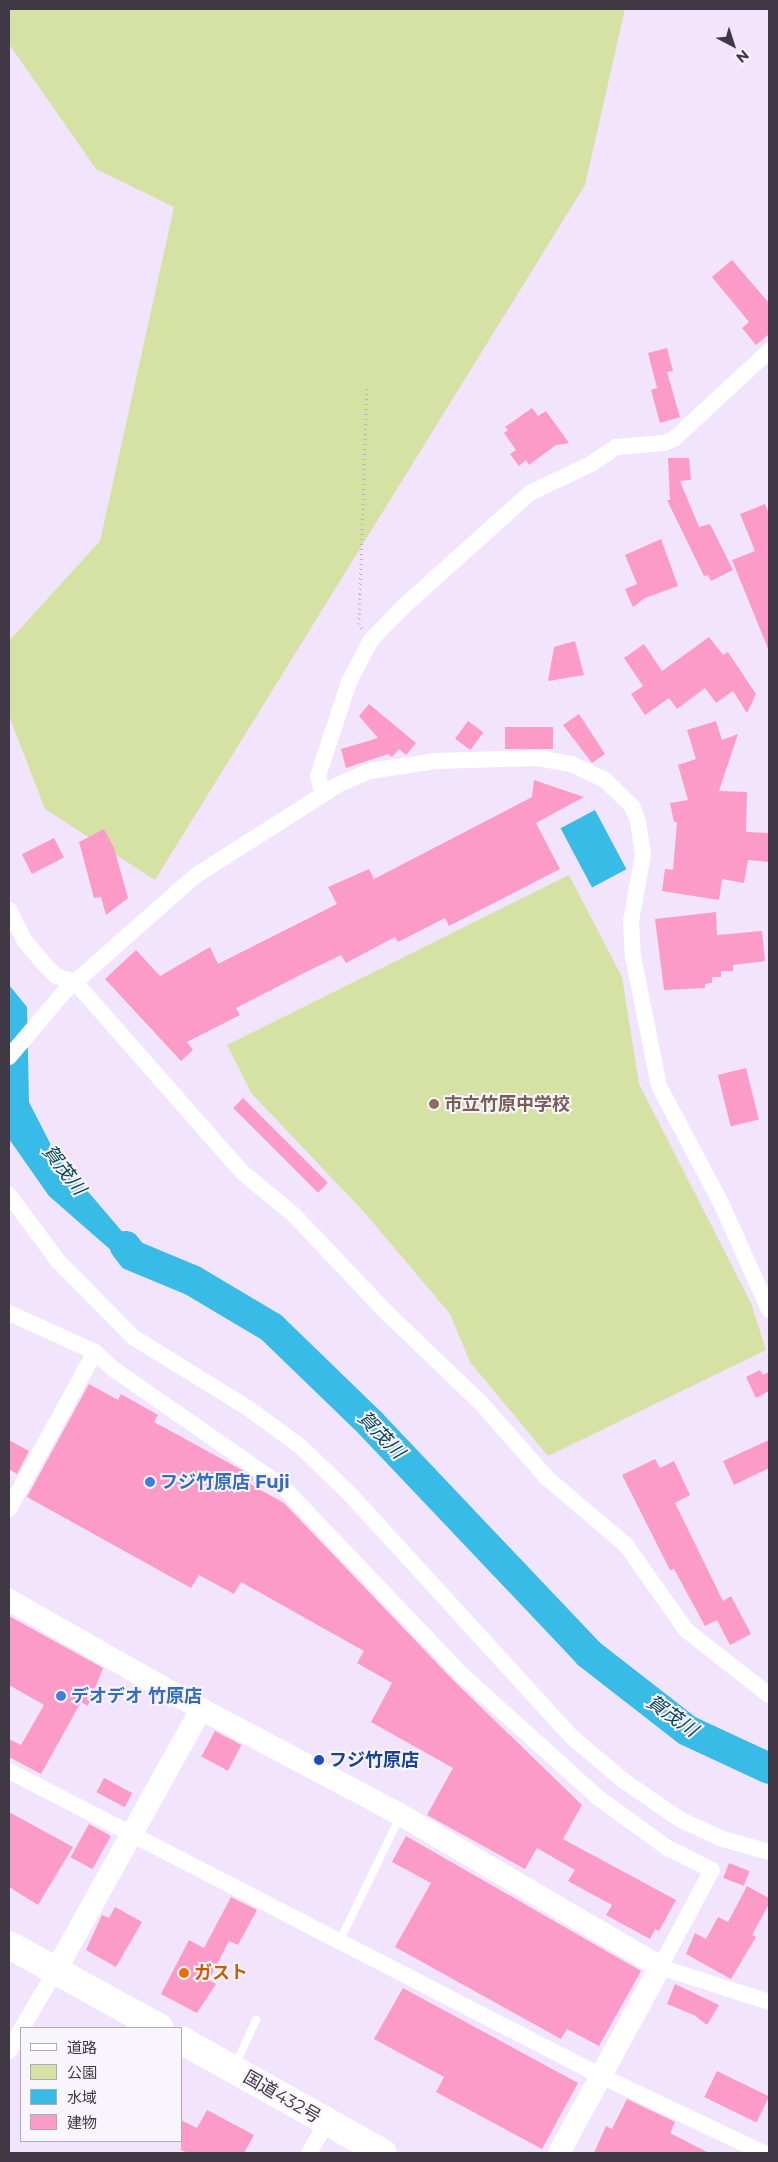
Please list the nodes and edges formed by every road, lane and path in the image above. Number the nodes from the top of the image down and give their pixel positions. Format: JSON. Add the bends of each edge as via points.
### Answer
{"nodes":[{"id":1,"x":769,"y":351,"type":"edge"},
{"id":2,"x":367,"y":387,"type":"dead end"},
{"id":3,"x":359,"y":624,"type":"dead end"},
{"id":4,"x":323,"y":794,"type":"junction"},
{"id":5,"x":9,"y":910,"type":"edge"},
{"id":6,"x":70,"y":986,"type":"junction"},
{"id":7,"x":9,"y":1057,"type":"edge"},
{"id":8,"x":9,"y":1195,"type":"edge"},
{"id":9,"x":769,"y":1310,"type":"edge"},
{"id":10,"x":9,"y":1313,"type":"edge"},
{"id":11,"x":95,"y":1352,"type":"junction"},
{"id":12,"x":9,"y":1510,"type":"edge"},
{"id":13,"x":9,"y":1600,"type":"edge"},
{"id":14,"x":769,"y":1695,"type":"edge"},
{"id":15,"x":201,"y":1709,"type":"junction"},
{"id":16,"x":9,"y":1771,"type":"edge"},
{"id":17,"x":401,"y":1815,"type":"junction"},
{"id":18,"x":131,"y":1835,"type":"junction"},
{"id":19,"x":769,"y":1852,"type":"edge"},
{"id":20,"x":340,"y":1940,"type":"junction"},
{"id":21,"x":9,"y":1945,"type":"edge"},
{"id":22,"x":660,"y":1967,"type":"junction"},
{"id":23,"x":56,"y":1970,"type":"junction"},
{"id":24,"x":769,"y":2002,"type":"edge"},
{"id":25,"x":256,"y":2020,"type":"dead end"},
{"id":26,"x":23,"y":2027,"type":"edge"},
{"id":27,"x":158,"y":2027,"type":"edge"},
{"id":28,"x":20,"y":2032,"type":"edge"},
{"id":29,"x":182,"y":2041,"type":"edge"},
{"id":30,"x":9,"y":2051,"type":"edge"},
{"id":31,"x":233,"y":2069,"type":"junction"},
{"id":32,"x":603,"y":2076,"type":"junction"},
{"id":33,"x":326,"y":2122,"type":"junction"},
{"id":34,"x":310,"y":2153,"type":"edge"},
{"id":35,"x":383,"y":2153,"type":"edge"},
{"id":36,"x":559,"y":2153,"type":"edge"},
{"id":37,"x":764,"y":2153,"type":"edge"}],
"edges":[{"from":1,"to":4,"type":"street","via":[[675,438],[664,443],[616,447],[591,464],[530,493],[404,606],[371,640],[349,682],[318,776]]},
{"from":2,"to":3,"type":"path"},
{"from":4,"to":6,"type":"street","via":[[195,876]]},
{"from":4,"to":9,"type":"street","via":[[370,771],[437,761],[537,758],[587,771],[605,780],[632,806],[643,855],[631,921],[633,956],[659,1086],[721,1203]]},
{"from":5,"to":6,"type":"street","via":[[24,940],[56,976]]},
{"from":6,"to":7,"type":"street"},
{"from":6,"to":14,"type":"street","via":[[242,1172],[294,1215],[386,1312],[481,1403],[547,1478],[626,1546],[686,1630]]},
{"from":8,"to":19,"type":"street","via":[[58,1261],[133,1337],[248,1408],[301,1447],[349,1493],[573,1738],[624,1781],[681,1820],[723,1839]]},
{"from":10,"to":11,"type":"street"},
{"from":11,"to":12,"type":"street"},
{"from":11,"to":22,"type":"street","via":[[112,1368],[283,1487],[460,1674],[596,1796],[666,1847],[712,1870]]},
{"from":13,"to":15,"type":"street"},
{"from":15,"to":17,"type":"street"},
{"from":15,"to":18,"type":"street"},
{"from":16,"to":18,"type":"street"},
{"from":17,"to":20,"type":"lane"},
{"from":17,"to":22,"type":"street"},
{"from":18,"to":20,"type":"street"},
{"from":18,"to":23,"type":"street"},
{"from":20,"to":32,"type":"street"},
{"from":21,"to":23,"type":"highway"},
{"from":22,"to":24,"type":"street"},
{"from":22,"to":32,"type":"street"},
{"from":23,"to":26,"type":"street"},
{"from":23,"to":27,"type":"highway"},
{"from":25,"to":31,"type":"lane"},
{"from":28,"to":30,"type":"street"},
{"from":29,"to":31,"type":"highway","name":"国道432号"},
{"from":31,"to":33,"type":"highway","name":"国道432号"},
{"from":32,"to":36,"type":"street"},
{"from":32,"to":37,"type":"street"},
{"from":33,"to":34,"type":"street"},
{"from":33,"to":35,"type":"highway","name":"国道432号"}]}
